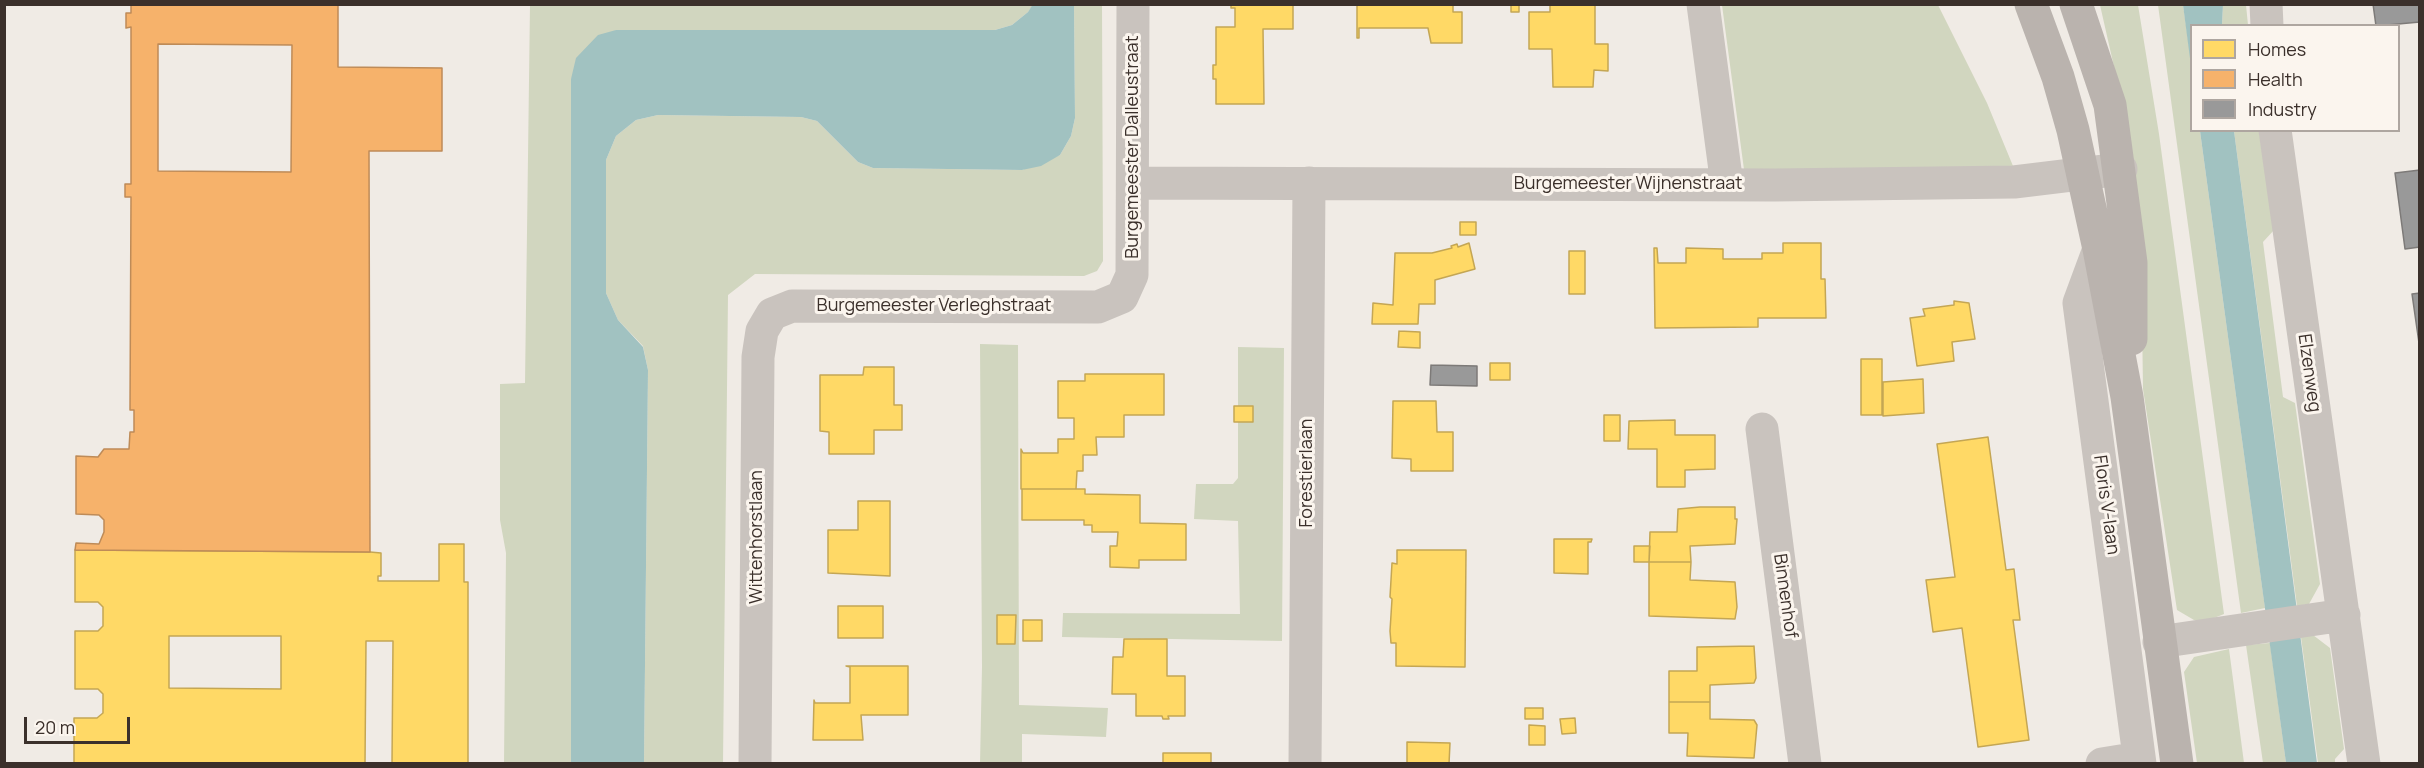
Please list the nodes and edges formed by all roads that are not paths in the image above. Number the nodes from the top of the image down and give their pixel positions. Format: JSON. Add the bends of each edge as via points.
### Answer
{"nodes":[{"id":1,"x":1133,"y":4,"type":"edge"},
{"id":2,"x":1703,"y":4,"type":"edge"},
{"id":3,"x":2031,"y":4,"type":"edge"},
{"id":4,"x":2076,"y":4,"type":"edge"},
{"id":5,"x":2266,"y":4,"type":"edge"},
{"id":6,"x":2267,"y":24,"type":"edge"},
{"id":7,"x":2275,"y":132,"type":"edge"},
{"id":8,"x":2121,"y":169,"type":"junction"},
{"id":9,"x":2083,"y":175,"type":"junction"},
{"id":10,"x":1134,"y":183,"type":"junction"},
{"id":11,"x":1309,"y":183,"type":"junction"},
{"id":12,"x":1727,"y":184,"type":"junction"},
{"id":13,"x":2099,"y":249,"type":"junction"},
{"id":14,"x":1098,"y":307,"type":"joint"},
{"id":15,"x":772,"y":314,"type":"joint"},
{"id":16,"x":2127,"y":397,"type":"junction"},
{"id":17,"x":1762,"y":429,"type":"dead end"},
{"id":18,"x":2343,"y":615,"type":"junction"},
{"id":19,"x":2159,"y":642,"type":"junction"},
{"id":20,"x":2140,"y":761,"type":"edge"},
{"id":21,"x":755,"y":764,"type":"edge"},
{"id":22,"x":1305,"y":764,"type":"edge"},
{"id":23,"x":1805,"y":764,"type":"edge"},
{"id":24,"x":2102,"y":764,"type":"edge"},
{"id":25,"x":2177,"y":764,"type":"edge"},
{"id":26,"x":2364,"y":764,"type":"edge"}],
"edges":[{"from":1,"to":10,"type":"street","name":"Burgemeester Dalleustraat"},
{"from":2,"to":12,"type":"street"},
{"from":3,"to":9,"type":"street","name":"Floris V-laan","via":[[2058,77]]},
{"from":4,"to":8,"type":"street","name":"Floris V-laan","via":[[2110,105]]},
{"from":5,"to":6,"type":"street"},
{"from":7,"to":18,"type":"street","name":"Elzenweg"},
{"from":8,"to":9,"type":"street","name":"Burgemeester Wijnenstraat"},
{"from":8,"to":16,"type":"street","name":"Floris V-laan","via":[[2131,262]]},
{"from":9,"to":12,"type":"street","name":"Burgemeester Wijnenstraat","via":[[2014,182]]},
{"from":9,"to":13,"type":"street","name":"Floris V-laan"},
{"from":10,"to":11,"type":"street","name":"Burgemeester Wijnenstraat"},
{"from":10,"to":14,"type":"street","name":"Burgemeester Dalleustraat","via":[[1132,275],[1122,297]]},
{"from":11,"to":12,"type":"street","name":"Burgemeester Wijnenstraat"},
{"from":11,"to":22,"type":"street","name":"Forestierlaan"},
{"from":13,"to":16,"type":"street","name":"Floris V-laan"},
{"from":13,"to":20,"type":"street","name":"Floris V-laan","via":[[2079,303]]},
{"from":14,"to":15,"type":"street","name":"Burgemeester Verleghstraat","via":[[792,306]]},
{"from":15,"to":21,"type":"street","name":"Wittenhorstlaan","via":[[762,331],[758,357]]},
{"from":16,"to":19,"type":"street","name":"Floris V-laan"},
{"from":17,"to":23,"type":"street","name":"Binnenhof"},
{"from":18,"to":19,"type":"street"},
{"from":18,"to":26,"type":"street","name":"Elzenweg"},
{"from":19,"to":25,"type":"street","name":"Floris V-laan"},
{"from":20,"to":24,"type":"street"}]}
